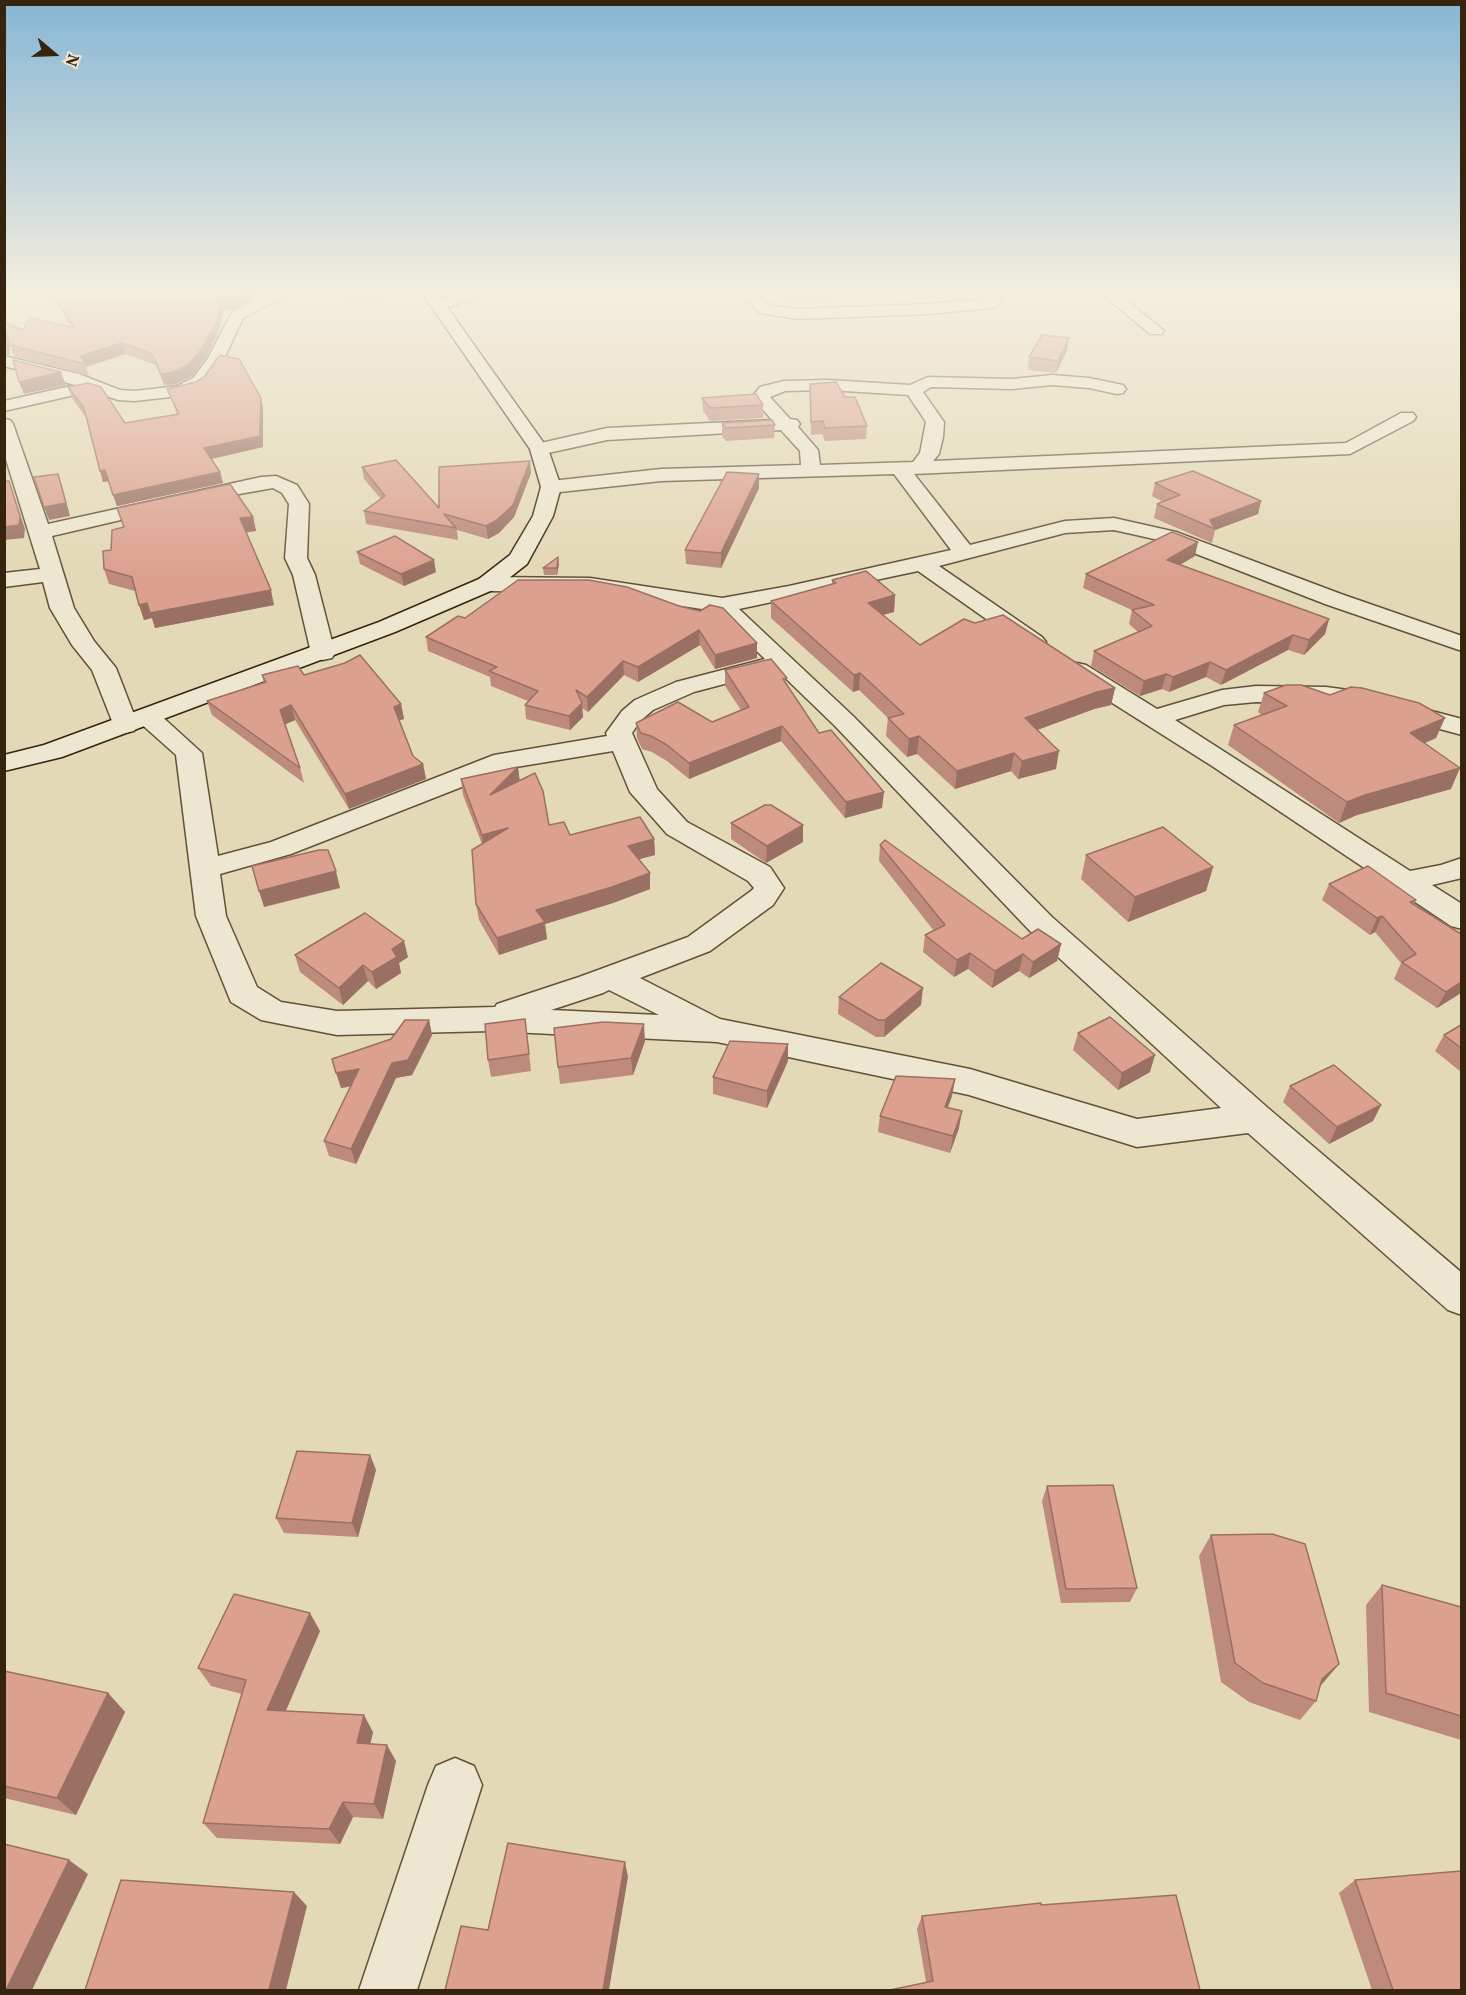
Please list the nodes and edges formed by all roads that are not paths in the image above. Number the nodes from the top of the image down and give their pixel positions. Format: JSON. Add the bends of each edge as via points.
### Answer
{"nodes":[{"id":1,"x":93,"y":386,"type":"joint"},
{"id":2,"x":193,"y":386,"type":"edge"},
{"id":3,"x":495,"y":386,"type":"edge"},
{"id":4,"x":784,"y":386,"type":"edge"},
{"id":5,"x":848,"y":386,"type":"edge"},
{"id":6,"x":920,"y":386,"type":"edge"},
{"id":7,"x":1103,"y":386,"type":"edge"},
{"id":8,"x":1117,"y":389,"type":"dead end"},
{"id":9,"x":913,"y":390,"type":"junction"},
{"id":10,"x":4,"y":406,"type":"edge"},
{"id":11,"x":1407,"y":417,"type":"dead end"},
{"id":12,"x":4,"y":424,"type":"edge"},
{"id":13,"x":789,"y":424,"type":"junction"},
{"id":14,"x":539,"y":449,"type":"junction"},
{"id":15,"x":910,"y":469,"type":"junction"},
{"id":16,"x":811,"y":472,"type":"junction"},
{"id":17,"x":550,"y":487,"type":"junction"},
{"id":18,"x":40,"y":532,"type":"junction"},
{"id":19,"x":965,"y":554,"type":"junction"},
{"id":20,"x":922,"y":564,"type":"junction"},
{"id":21,"x":52,"y":574,"type":"junction"},
{"id":22,"x":4,"y":580,"type":"edge"},
{"id":23,"x":487,"y":584,"type":"junction"},
{"id":24,"x":722,"y":604,"type":"junction"},
{"id":25,"x":1461,"y":644,"type":"edge"},
{"id":26,"x":323,"y":652,"type":"junction"},
{"id":27,"x":781,"y":661,"type":"junction"},
{"id":28,"x":1153,"y":718,"type":"junction"},
{"id":29,"x":137,"y":721,"type":"junction"},
{"id":30,"x":1461,"y":727,"type":"edge"},
{"id":31,"x":621,"y":742,"type":"junction"},
{"id":32,"x":4,"y":763,"type":"edge"},
{"id":33,"x":1461,"y":867,"type":"edge"},
{"id":34,"x":206,"y":868,"type":"junction"},
{"id":35,"x":1405,"y":881,"type":"junction"},
{"id":36,"x":1461,"y":919,"type":"edge"},
{"id":37,"x":612,"y":978,"type":"junction"},
{"id":38,"x":490,"y":1018,"type":"junction"},
{"id":39,"x":717,"y":1030,"type":"junction"},
{"id":40,"x":1255,"y":1118,"type":"junction"},
{"id":41,"x":1461,"y":1298,"type":"edge"},
{"id":42,"x":455,"y":1785,"type":"dead end"},
{"id":43,"x":388,"y":1990,"type":"edge"}],
"edges":[{"from":1,"to":2,"type":"street","via":[[126,396]]},
{"from":1,"to":10,"type":"street"},
{"from":3,"to":14,"type":"street"},
{"from":4,"to":13,"type":"street","via":[[766,391],[761,397]]},
{"from":5,"to":9,"type":"street"},
{"from":6,"to":9,"type":"street"},
{"from":7,"to":8,"type":"street"},
{"from":9,"to":15,"type":"street","via":[[935,422],[929,454]]},
{"from":11,"to":15,"type":"street","via":[[1350,448]]},
{"from":12,"to":18,"type":"street"},
{"from":13,"to":14,"type":"street","via":[[608,434]]},
{"from":13,"to":16,"type":"street","via":[[809,450]]},
{"from":14,"to":17,"type":"street"},
{"from":15,"to":16,"type":"street"},
{"from":15,"to":19,"type":"street"},
{"from":16,"to":17,"type":"street","via":[[660,475]]},
{"from":17,"to":23,"type":"street","via":[[543,516],[519,558]]},
{"from":18,"to":21,"type":"street"},
{"from":18,"to":26,"type":"street","via":[[276,482],[290,489],[299,504],[296,558]]},
{"from":19,"to":20,"type":"street"},
{"from":19,"to":25,"type":"street","via":[[1065,527],[1114,524],[1169,536]]},
{"from":20,"to":24,"type":"street"},
{"from":20,"to":28,"type":"street","via":[[1048,652]]},
{"from":21,"to":22,"type":"street"},
{"from":21,"to":29,"type":"street","via":[[62,608]]},
{"from":23,"to":24,"type":"street","via":[[590,585]]},
{"from":23,"to":26,"type":"street"},
{"from":24,"to":27,"type":"street"},
{"from":26,"to":29,"type":"street"},
{"from":27,"to":31,"type":"street","via":[[685,687],[644,705],[619,733]]},
{"from":27,"to":40,"type":"street","via":[[1041,924]]},
{"from":28,"to":30,"type":"street","via":[[1222,698],[1256,694],[1326,695],[1356,699]]},
{"from":28,"to":35,"type":"street"},
{"from":29,"to":32,"type":"street","via":[[53,752]]},
{"from":29,"to":34,"type":"street","via":[[189,753]]},
{"from":31,"to":34,"type":"street","via":[[504,761],[292,844]]},
{"from":31,"to":37,"type":"street","via":[[644,792],[677,828],[759,874],[769,888],[762,898],[699,944]]},
{"from":33,"to":35,"type":"street"},
{"from":34,"to":38,"type":"street","via":[[211,916],[243,994],[273,1012],[337,1023]]},
{"from":35,"to":36,"type":"street"},
{"from":37,"to":38,"type":"street"},
{"from":37,"to":39,"type":"street"},
{"from":38,"to":39,"type":"street"},
{"from":39,"to":40,"type":"street","via":[[970,1082],[1137,1133]]},
{"from":40,"to":41,"type":"street"},
{"from":42,"to":43,"type":"street"}]}
